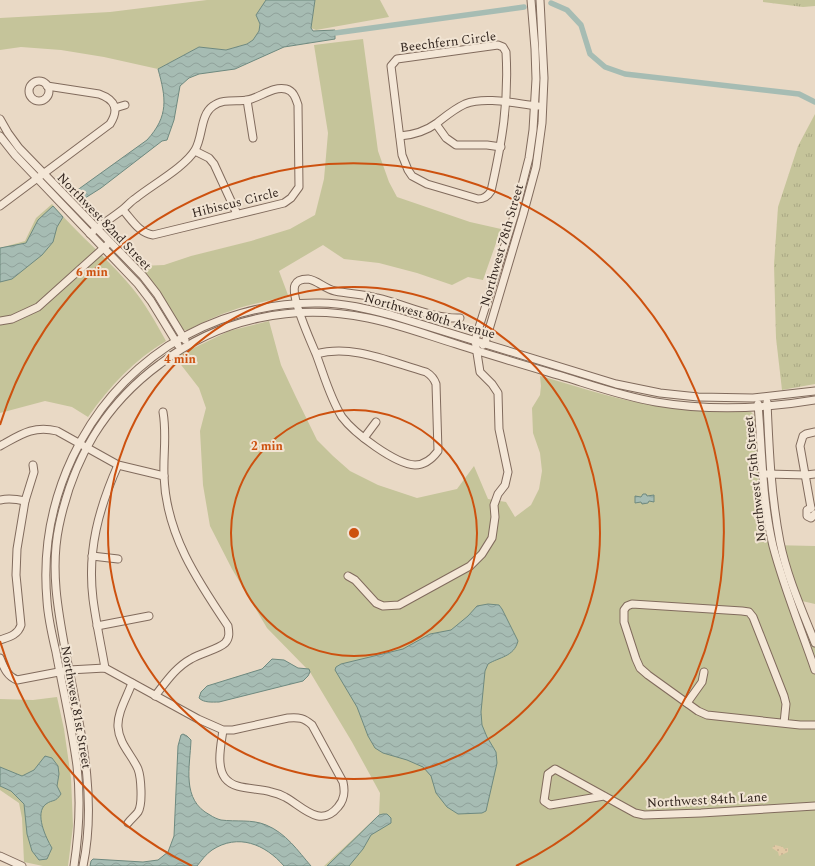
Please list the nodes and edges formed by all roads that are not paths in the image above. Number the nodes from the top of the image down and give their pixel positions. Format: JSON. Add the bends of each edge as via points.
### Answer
{"nodes":[{"id":1,"x":531,"y":0,"type":"edge"},
{"id":2,"x":540,"y":0,"type":"edge"},
{"id":3,"x":48,"y":86,"type":"dead end"},
{"id":4,"x":247,"y":100,"type":"junction"},
{"id":5,"x":506,"y":103,"type":"junction"},
{"id":6,"x":125,"y":105,"type":"dead end"},
{"id":7,"x":535,"y":106,"type":"junction"},
{"id":8,"x":544,"y":107,"type":"junction"},
{"id":9,"x":115,"y":108,"type":"junction"},
{"id":10,"x":0,"y":119,"type":"edge"},
{"id":11,"x":436,"y":124,"type":"junction"},
{"id":12,"x":0,"y":136,"type":"edge"},
{"id":13,"x":400,"y":136,"type":"junction"},
{"id":14,"x":253,"y":138,"type":"dead end"},
{"id":15,"x":501,"y":147,"type":"junction"},
{"id":16,"x":195,"y":151,"type":"junction"},
{"id":17,"x":43,"y":174,"type":"junction"},
{"id":18,"x":37,"y":178,"type":"junction"},
{"id":19,"x":0,"y":206,"type":"edge"},
{"id":20,"x":123,"y":210,"type":"junction"},
{"id":21,"x":237,"y":214,"type":"junction"},
{"id":22,"x":96,"y":229,"type":"junction"},
{"id":23,"x":90,"y":234,"type":"junction"},
{"id":24,"x":110,"y":242,"type":"junction"},
{"id":25,"x":104,"y":248,"type":"junction"},
{"id":26,"x":297,"y":304,"type":"junction"},
{"id":27,"x":299,"y":312,"type":"junction"},
{"id":28,"x":460,"y":318,"type":"dead end"},
{"id":29,"x":0,"y":321,"type":"edge"},
{"id":30,"x":183,"y":337,"type":"junction"},
{"id":31,"x":475,"y":340,"type":"junction"},
{"id":32,"x":175,"y":342,"type":"junction"},
{"id":33,"x":485,"y":343,"type":"junction"},
{"id":34,"x":188,"y":344,"type":"junction"},
{"id":35,"x":180,"y":349,"type":"junction"},
{"id":36,"x":477,"y":351,"type":"junction"},
{"id":37,"x":316,"y":354,"type":"junction"},
{"id":38,"x":815,"y":391,"type":"edge"},
{"id":39,"x":757,"y":398,"type":"junction"},
{"id":40,"x":767,"y":398,"type":"junction"},
{"id":41,"x":815,"y":400,"type":"edge"},
{"id":42,"x":767,"y":406,"type":"junction"},
{"id":43,"x":758,"y":407,"type":"junction"},
{"id":44,"x":163,"y":412,"type":"dead end"},
{"id":45,"x":376,"y":422,"type":"dead end"},
{"id":46,"x":815,"y":432,"type":"edge"},
{"id":47,"x":364,"y":438,"type":"junction"},
{"id":48,"x":78,"y":443,"type":"junction"},
{"id":49,"x":0,"y":446,"type":"edge"},
{"id":50,"x":86,"y":448,"type":"junction"},
{"id":51,"x":33,"y":465,"type":"dead end"},
{"id":52,"x":118,"y":465,"type":"junction"},
{"id":53,"x":767,"y":474,"type":"junction"},
{"id":54,"x":815,"y":474,"type":"edge"},
{"id":55,"x":806,"y":475,"type":"junction"},
{"id":56,"x":164,"y":476,"type":"junction"},
{"id":57,"x":0,"y":500,"type":"edge"},
{"id":58,"x":25,"y":501,"type":"junction"},
{"id":59,"x":814,"y":512,"type":"edge"},
{"id":60,"x":46,"y":553,"type":"joint"},
{"id":61,"x":55,"y":554,"type":"joint"},
{"id":62,"x":92,"y":556,"type":"junction"},
{"id":63,"x":118,"y":559,"type":"dead end"},
{"id":64,"x":348,"y":576,"type":"dead end"},
{"id":65,"x":149,"y":616,"type":"dead end"},
{"id":66,"x":98,"y":626,"type":"junction"},
{"id":67,"x":0,"y":640,"type":"edge"},
{"id":68,"x":815,"y":643,"type":"edge"},
{"id":69,"x":812,"y":652,"type":"edge"},
{"id":70,"x":0,"y":658,"type":"edge"},
{"id":71,"x":105,"y":668,"type":"junction"},
{"id":72,"x":69,"y":670,"type":"junction"},
{"id":73,"x":815,"y":670,"type":"edge"},
{"id":74,"x":59,"y":672,"type":"junction"},
{"id":75,"x":704,"y":672,"type":"dead end"},
{"id":76,"x":132,"y":684,"type":"junction"},
{"id":77,"x":156,"y":696,"type":"junction"},
{"id":78,"x":687,"y":703,"type":"junction"},
{"id":79,"x":784,"y":723,"type":"junction"},
{"id":80,"x":815,"y":725,"type":"edge"},
{"id":81,"x":223,"y":730,"type":"junction"},
{"id":82,"x":604,"y":796,"type":"junction"},
{"id":83,"x":815,"y":806,"type":"edge"},
{"id":84,"x":128,"y":823,"type":"dead end"},
{"id":85,"x":0,"y":856,"type":"edge"},
{"id":86,"x":22,"y":866,"type":"edge"},
{"id":87,"x":74,"y":866,"type":"edge"},
{"id":88,"x":83,"y":866,"type":"edge"}],
"edges":[{"from":1,"to":7,"type":"street","name":"Northwest 78th Street","via":[[535,49]]},
{"from":2,"to":8,"type":"street","name":"Northwest 78th Street"},
{"from":3,"to":9,"type":"street","via":[[107,96]]},
{"from":4,"to":14,"type":"street"},
{"from":4,"to":16,"type":"street","name":"Hibiscus Circle","via":[[219,102],[212,106],[207,112]]},
{"from":4,"to":21,"type":"street","name":"Hibiscus Circle","via":[[280,89],[287,89],[296,98],[299,187],[291,198],[284,202]]},
{"from":5,"to":7,"type":"street"},
{"from":5,"to":11,"type":"street","via":[[469,103],[454,110]]},
{"from":5,"to":13,"type":"street","name":"Beechfern Circle","via":[[506,52],[504,47],[498,44],[397,58],[391,66]]},
{"from":5,"to":15,"type":"street","name":"Beechfern Circle"},
{"from":6,"to":9,"type":"street"},
{"from":7,"to":8,"type":"street"},
{"from":7,"to":31,"type":"street","name":"Northwest 78th Street","via":[[524,181]]},
{"from":8,"to":33,"type":"street","name":"Northwest 78th Street","via":[[536,167]]},
{"from":9,"to":17,"type":"street","via":[[114,118],[110,124]]},
{"from":10,"to":17,"type":"street","name":"Northwest 82nd Street","via":[[19,148]]},
{"from":11,"to":13,"type":"street","via":[[412,135]]},
{"from":11,"to":15,"type":"street","via":[[446,138],[456,146]]},
{"from":12,"to":18,"type":"street","name":"Northwest 82nd Street"},
{"from":13,"to":15,"type":"street","name":"Beechfern Circle","via":[[402,155],[412,176],[427,184],[478,199],[486,197],[491,191]]},
{"from":16,"to":20,"type":"street","name":"Hibiscus Circle"},
{"from":16,"to":21,"type":"street","via":[[209,158],[214,164]]},
{"from":17,"to":18,"type":"street"},
{"from":17,"to":22,"type":"street","name":"Northwest 82nd Street"},
{"from":18,"to":19,"type":"street"},
{"from":18,"to":23,"type":"street","name":"Northwest 82nd Street"},
{"from":20,"to":21,"type":"street","name":"Hibiscus Circle","via":[[141,231],[153,235]]},
{"from":20,"to":22,"type":"street","name":"Hibiscus Circle"},
{"from":22,"to":23,"type":"street","name":"Hibiscus Circle"},
{"from":22,"to":24,"type":"street","name":"Northwest 82nd Street"},
{"from":23,"to":25,"type":"street","name":"Northwest 82nd Street"},
{"from":24,"to":25,"type":"street"},
{"from":24,"to":30,"type":"street","name":"Northwest 82nd Street","via":[[157,294]]},
{"from":25,"to":29,"type":"street","via":[[38,307],[12,319]]},
{"from":25,"to":32,"type":"street","name":"Northwest 82nd Street","via":[[138,284]]},
{"from":26,"to":27,"type":"street"},
{"from":26,"to":28,"type":"street","via":[[295,283],[310,279],[336,292],[376,297],[442,317]]},
{"from":26,"to":30,"type":"street","name":"Northwest 80th Avenue","via":[[251,311],[226,318]]},
{"from":26,"to":31,"type":"street","name":"Northwest 80th Avenue","via":[[322,303],[372,310]]},
{"from":27,"to":34,"type":"street","name":"Northwest 80th Avenue","via":[[252,319]]},
{"from":27,"to":36,"type":"street","name":"Northwest 80th Avenue","via":[[369,318]]},
{"from":27,"to":37,"type":"street"},
{"from":30,"to":32,"type":"street","name":"Northwest 80th Avenue"},
{"from":30,"to":34,"type":"street","name":"Northwest 82nd Street"},
{"from":31,"to":33,"type":"street","name":"Northwest 80th Avenue"},
{"from":31,"to":36,"type":"street","name":"Northwest 78th Street"},
{"from":32,"to":35,"type":"street","name":"Northwest 82nd Street"},
{"from":32,"to":48,"type":"street","name":"Northwest 80th Avenue","via":[[118,388],[95,416]]},
{"from":33,"to":36,"type":"street","name":"Northwest 78th Street"},
{"from":33,"to":39,"type":"street","name":"Northwest 80th Avenue","via":[[616,384],[660,393],[698,397]]},
{"from":34,"to":35,"type":"street","name":"Northwest 80th Avenue"},
{"from":35,"to":50,"type":"street","name":"Northwest 80th Avenue","via":[[126,392]]},
{"from":36,"to":43,"type":"street","name":"Northwest 80th Avenue","via":[[623,395],[655,402],[691,406]]},
{"from":36,"to":64,"type":"street","via":[[480,372],[498,393],[499,429],[508,472],[505,485],[494,505],[492,538],[482,554],[470,566],[399,605],[383,606],[376,603]]},
{"from":37,"to":47,"type":"street","via":[[342,417]]},
{"from":37,"to":47,"type":"street","via":[[333,350],[358,353],[426,372],[435,379],[438,451],[428,462],[420,465],[404,463]]},
{"from":38,"to":40,"type":"street","name":"Northwest 80th Avenue"},
{"from":39,"to":40,"type":"street","name":"Northwest 80th Avenue"},
{"from":39,"to":43,"type":"street","name":"Northwest 75th Street"},
{"from":40,"to":42,"type":"street","name":"Northwest 75th Street"},
{"from":41,"to":42,"type":"street","name":"Northwest 80th Avenue"},
{"from":42,"to":43,"type":"street","name":"Northwest 80th Avenue"},
{"from":42,"to":53,"type":"street","name":"Northwest 75th Street"},
{"from":43,"to":53,"type":"street","name":"Northwest 75th Street"},
{"from":44,"to":56,"type":"street","via":[[166,429]]},
{"from":45,"to":47,"type":"street"},
{"from":46,"to":55,"type":"street","via":[[806,434],[801,440]]},
{"from":48,"to":49,"type":"street","via":[[46,428],[21,435]]},
{"from":48,"to":50,"type":"street"},
{"from":48,"to":60,"type":"street","name":"Northwest 80th Avenue","via":[[56,498]]},
{"from":50,"to":52,"type":"street"},
{"from":50,"to":61,"type":"street","name":"Northwest 80th Avenue","via":[[68,491],[58,528]]},
{"from":51,"to":58,"type":"street","via":[[34,472]]},
{"from":52,"to":56,"type":"street"},
{"from":52,"to":62,"type":"street","via":[[101,507]]},
{"from":53,"to":55,"type":"street"},
{"from":53,"to":68,"type":"street","name":"Northwest 75th Street","via":[[782,550],[797,599]]},
{"from":53,"to":69,"type":"street","name":"Northwest 75th Street","via":[[766,510],[773,545],[794,615]]},
{"from":54,"to":55,"type":"street"},
{"from":55,"to":59,"type":"street"},
{"from":56,"to":77,"type":"street","via":[[173,528],[181,548],[228,626],[229,634],[226,642],[220,647],[190,659],[178,668]]},
{"from":57,"to":58,"type":"street","via":[[14,498]]},
{"from":58,"to":67,"type":"street","via":[[17,549],[21,625],[16,634]]},
{"from":60,"to":74,"type":"street","name":"Northwest 81st Street","via":[[47,601]]},
{"from":61,"to":72,"type":"street","name":"Northwest 81st Street","via":[[57,608]]},
{"from":62,"to":63,"type":"street"},
{"from":62,"to":66,"type":"street","via":[[93,598]]},
{"from":65,"to":66,"type":"street"},
{"from":66,"to":71,"type":"street"},
{"from":69,"to":73,"type":"street","name":"Northwest 75th Street"},
{"from":70,"to":74,"type":"street","via":[[7,673],[17,680]]},
{"from":71,"to":72,"type":"street"},
{"from":71,"to":76,"type":"street"},
{"from":72,"to":74,"type":"street"},
{"from":72,"to":88,"type":"street","name":"Northwest 81st Street","via":[[84,746],[89,805]]},
{"from":74,"to":87,"type":"street","name":"Northwest 81st Street","via":[[78,785],[78,828]]},
{"from":75,"to":78,"type":"street","via":[[702,682]]},
{"from":76,"to":77,"type":"street"},
{"from":76,"to":84,"type":"street","via":[[118,726],[119,736],[138,769],[140,781],[139,810]]},
{"from":77,"to":81,"type":"street"},
{"from":78,"to":79,"type":"street","via":[[707,715]]},
{"from":78,"to":79,"type":"street","via":[[640,668],[624,622],[624,610],[627,606],[632,604],[749,612],[784,696]]},
{"from":79,"to":80,"type":"street"},
{"from":81,"to":81,"type":"street","via":[[221,769],[230,783],[270,791],[285,797],[311,815],[328,815],[340,805],[345,789],[312,725],[306,720],[297,717]]},
{"from":82,"to":82,"type":"street","name":"Northwest 84th Lane","via":[[550,805],[544,801],[548,774],[554,769]]},
{"from":82,"to":83,"type":"street","name":"Northwest 84th Lane","via":[[635,813],[644,815]]},
{"from":85,"to":86,"type":"street"}]}
